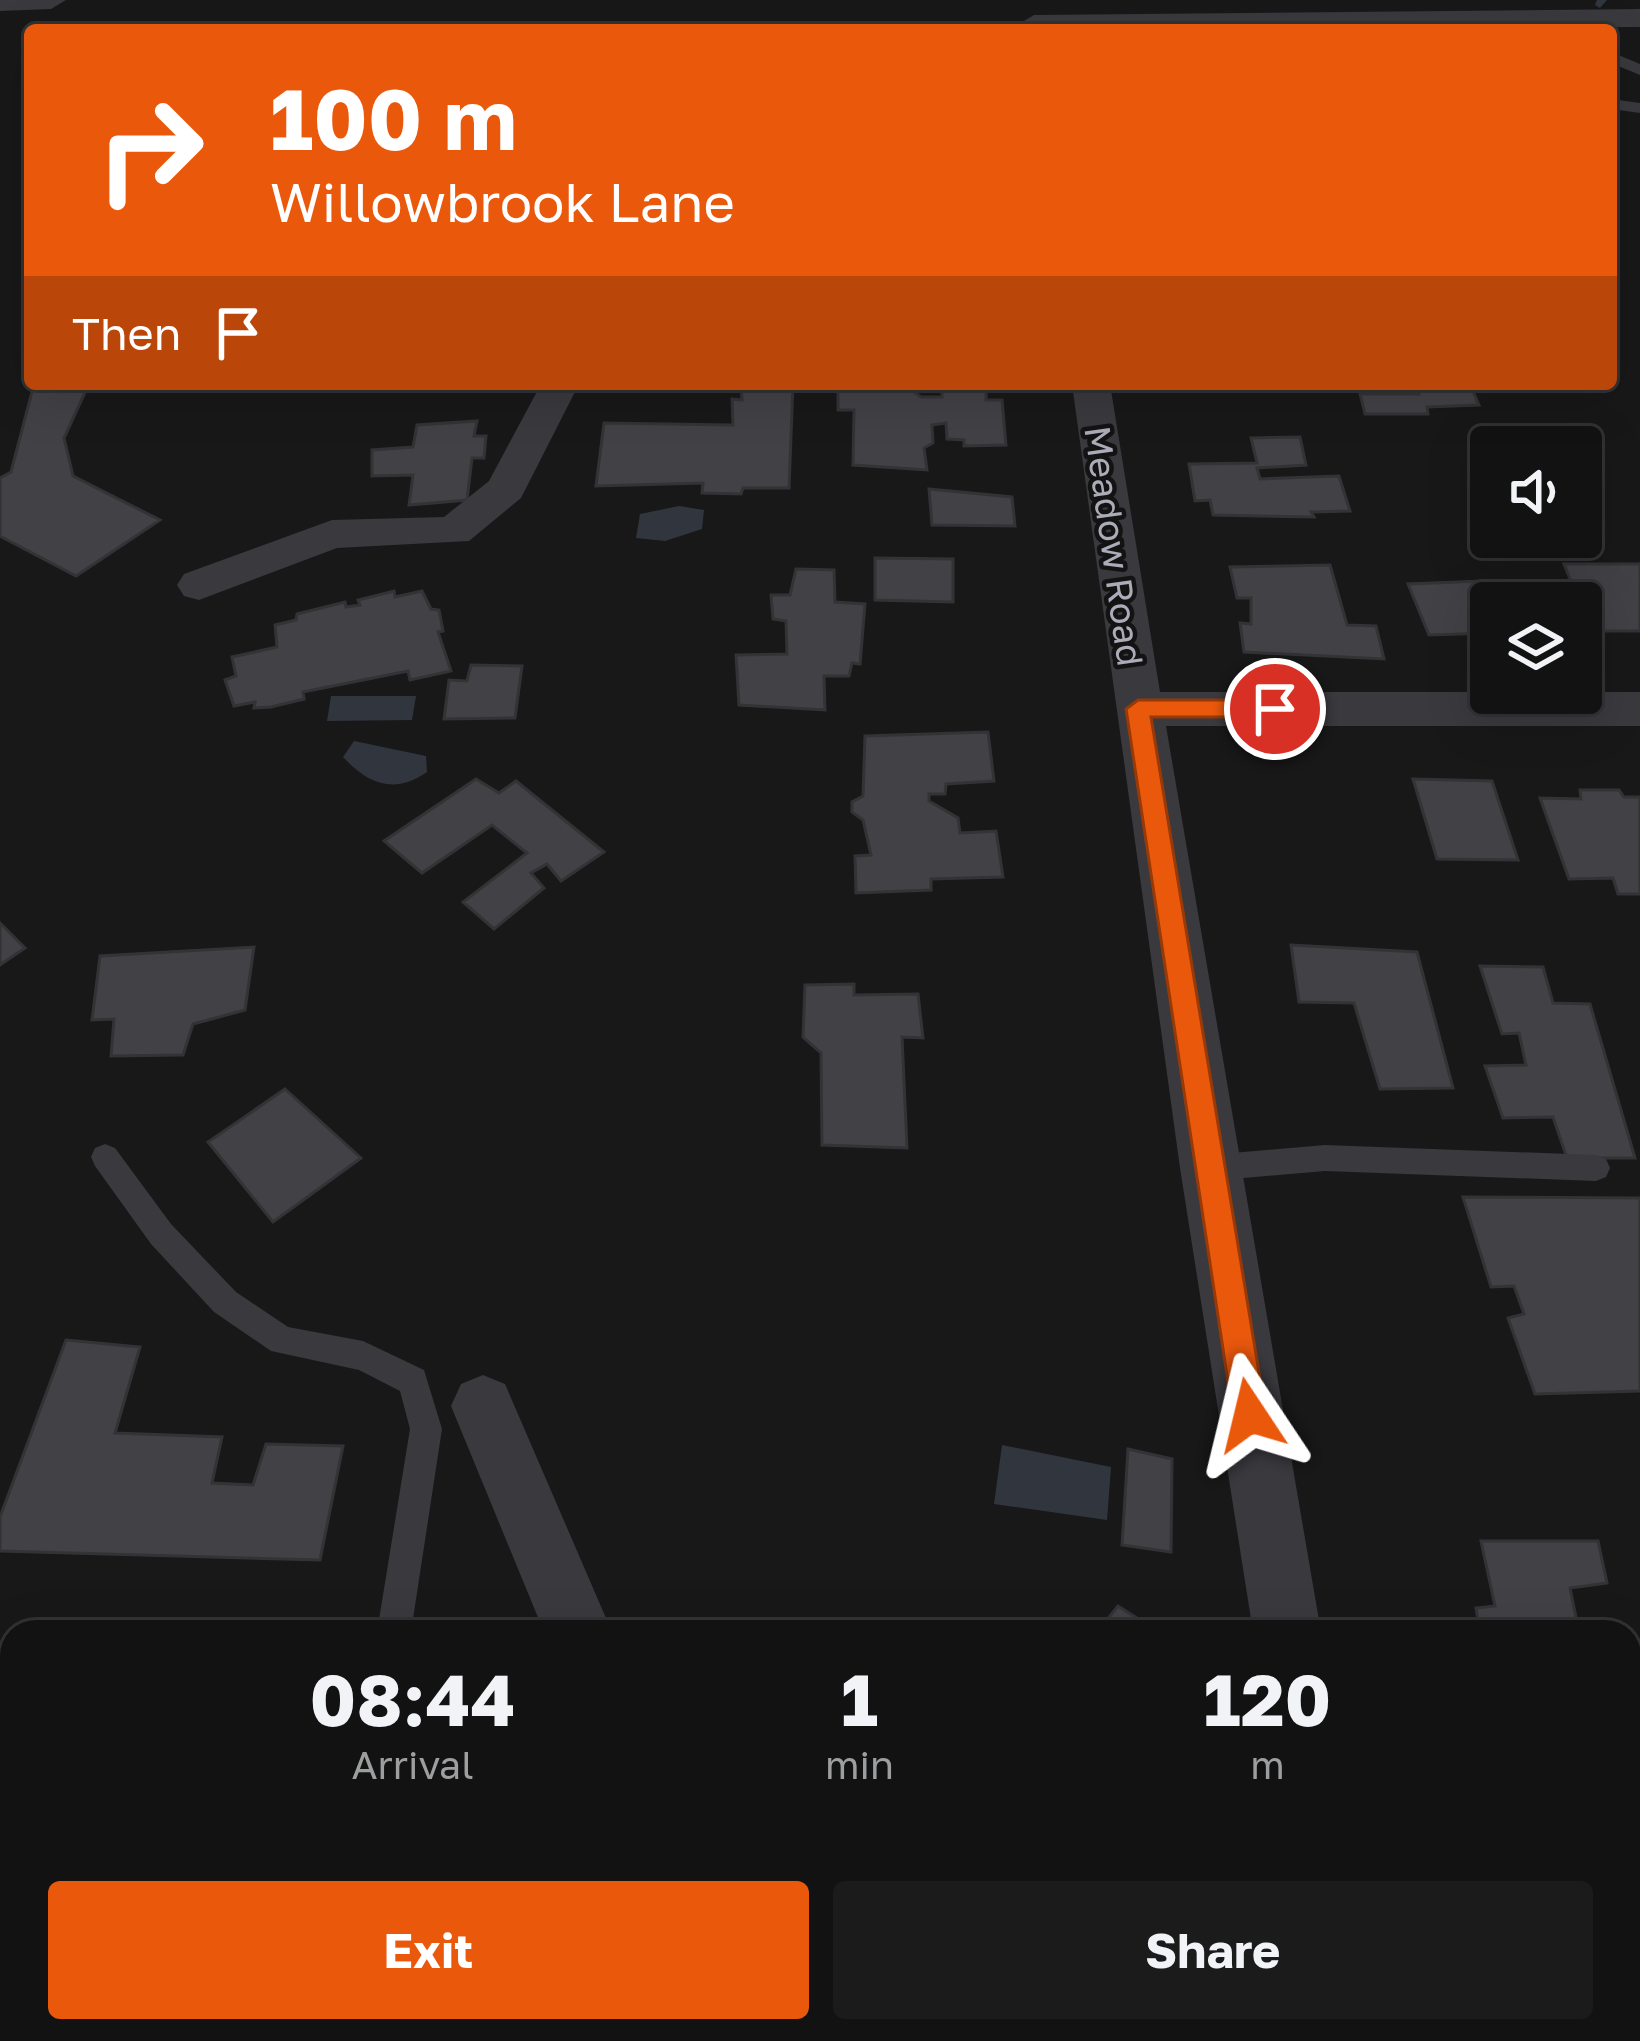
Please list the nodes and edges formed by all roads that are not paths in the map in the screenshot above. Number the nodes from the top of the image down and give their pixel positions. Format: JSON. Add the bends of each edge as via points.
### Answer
{"nodes":[{"id":1,"x":51,"y":0,"type":"edge"},
{"id":2,"x":0,"y":2,"type":"edge"},
{"id":3,"x":1033,"y":18,"type":"edge"},
{"id":4,"x":1640,"y":18,"type":"edge"},
{"id":5,"x":1436,"y":24,"type":"edge"},
{"id":6,"x":1523,"y":24,"type":"edge"},
{"id":7,"x":557,"y":390,"type":"edge"},
{"id":8,"x":1092,"y":390,"type":"edge"},
{"id":9,"x":199,"y":585,"type":"dead end"},
{"id":10,"x":1138,"y":709,"type":"junction"},
{"id":11,"x":1640,"y":709,"type":"edge"},
{"id":12,"x":105,"y":1157,"type":"dead end"},
{"id":13,"x":1209,"y":1168,"type":"junction"},
{"id":14,"x":1596,"y":1168,"type":"dead end"},
{"id":15,"x":483,"y":1406,"type":"dead end"},
{"id":16,"x":396,"y":1620,"type":"edge"},
{"id":17,"x":573,"y":1620,"type":"edge"},
{"id":18,"x":1284,"y":1620,"type":"edge"}],
"edges":[{"from":1,"to":2,"type":"street"},
{"from":3,"to":5,"type":"street"},
{"from":4,"to":6,"type":"street"},
{"from":7,"to":9,"type":"street","via":[[506,489],[454,531],[332,534]]},
{"from":8,"to":10,"type":"street","name":"Meadow Road"},
{"from":10,"to":11,"type":"street"},
{"from":10,"to":13,"type":"street","name":"Meadow Road"},
{"from":12,"to":16,"type":"lane","via":[[225,1302],[282,1341],[363,1357],[413,1381],[426,1430]]},
{"from":13,"to":14,"type":"lane","via":[[1325,1158]]},
{"from":13,"to":18,"type":"street","name":"Meadow Road"},
{"from":15,"to":17,"type":"street"}]}
